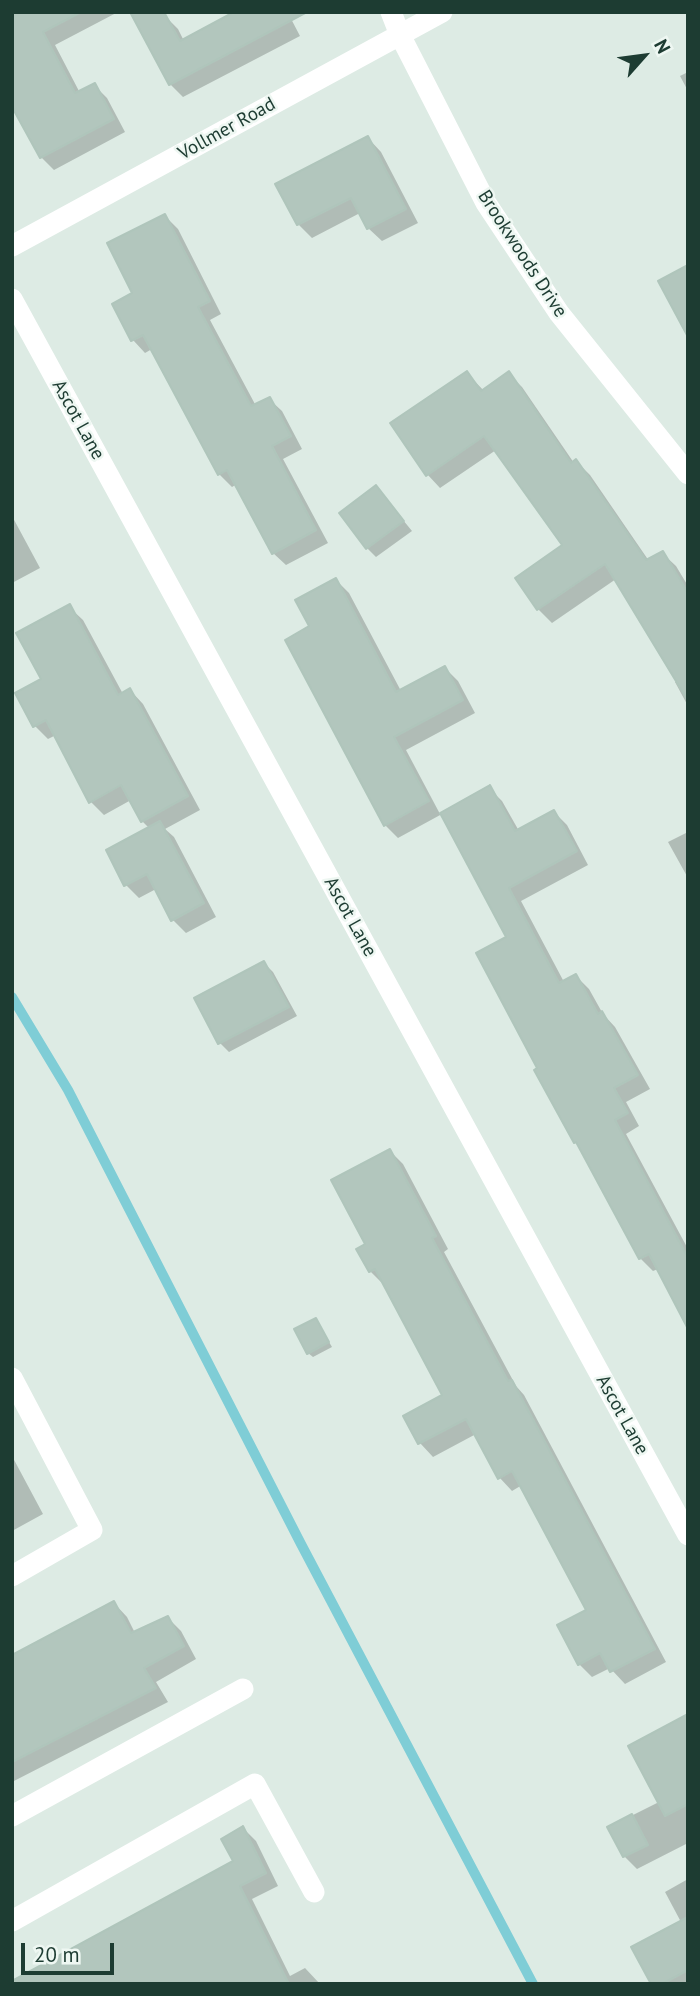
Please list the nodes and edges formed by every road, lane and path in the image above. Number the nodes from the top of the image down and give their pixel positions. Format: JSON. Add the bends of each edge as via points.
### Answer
{"nodes":[{"id":1,"x":391,"y":12,"type":"edge"},
{"id":2,"x":442,"y":12,"type":"edge"},
{"id":3,"x":400,"y":35,"type":"junction"},
{"id":4,"x":12,"y":246,"type":"edge"},
{"id":5,"x":12,"y":299,"type":"edge"},
{"id":6,"x":688,"y":474,"type":"edge"},
{"id":7,"x":12,"y":1378,"type":"edge"},
{"id":8,"x":688,"y":1535,"type":"edge"},
{"id":9,"x":12,"y":1576,"type":"edge"},
{"id":10,"x":243,"y":1689,"type":"dead end"},
{"id":11,"x":12,"y":1816,"type":"edge"},
{"id":12,"x":314,"y":1892,"type":"dead end"},
{"id":13,"x":12,"y":1921,"type":"edge"}],
"edges":[{"from":1,"to":3,"type":"street","name":"Brookwoods Drive"},
{"from":2,"to":3,"type":"street","name":"Vollmer Road"},
{"from":3,"to":4,"type":"street","name":"Vollmer Road"},
{"from":3,"to":6,"type":"street","name":"Brookwoods Drive","via":[[486,203],[559,313]]},
{"from":5,"to":8,"type":"street","name":"Ascot Lane"},
{"from":7,"to":9,"type":"street","via":[[92,1530]]},
{"from":10,"to":11,"type":"street"},
{"from":12,"to":13,"type":"street","via":[[255,1784]]}]}
